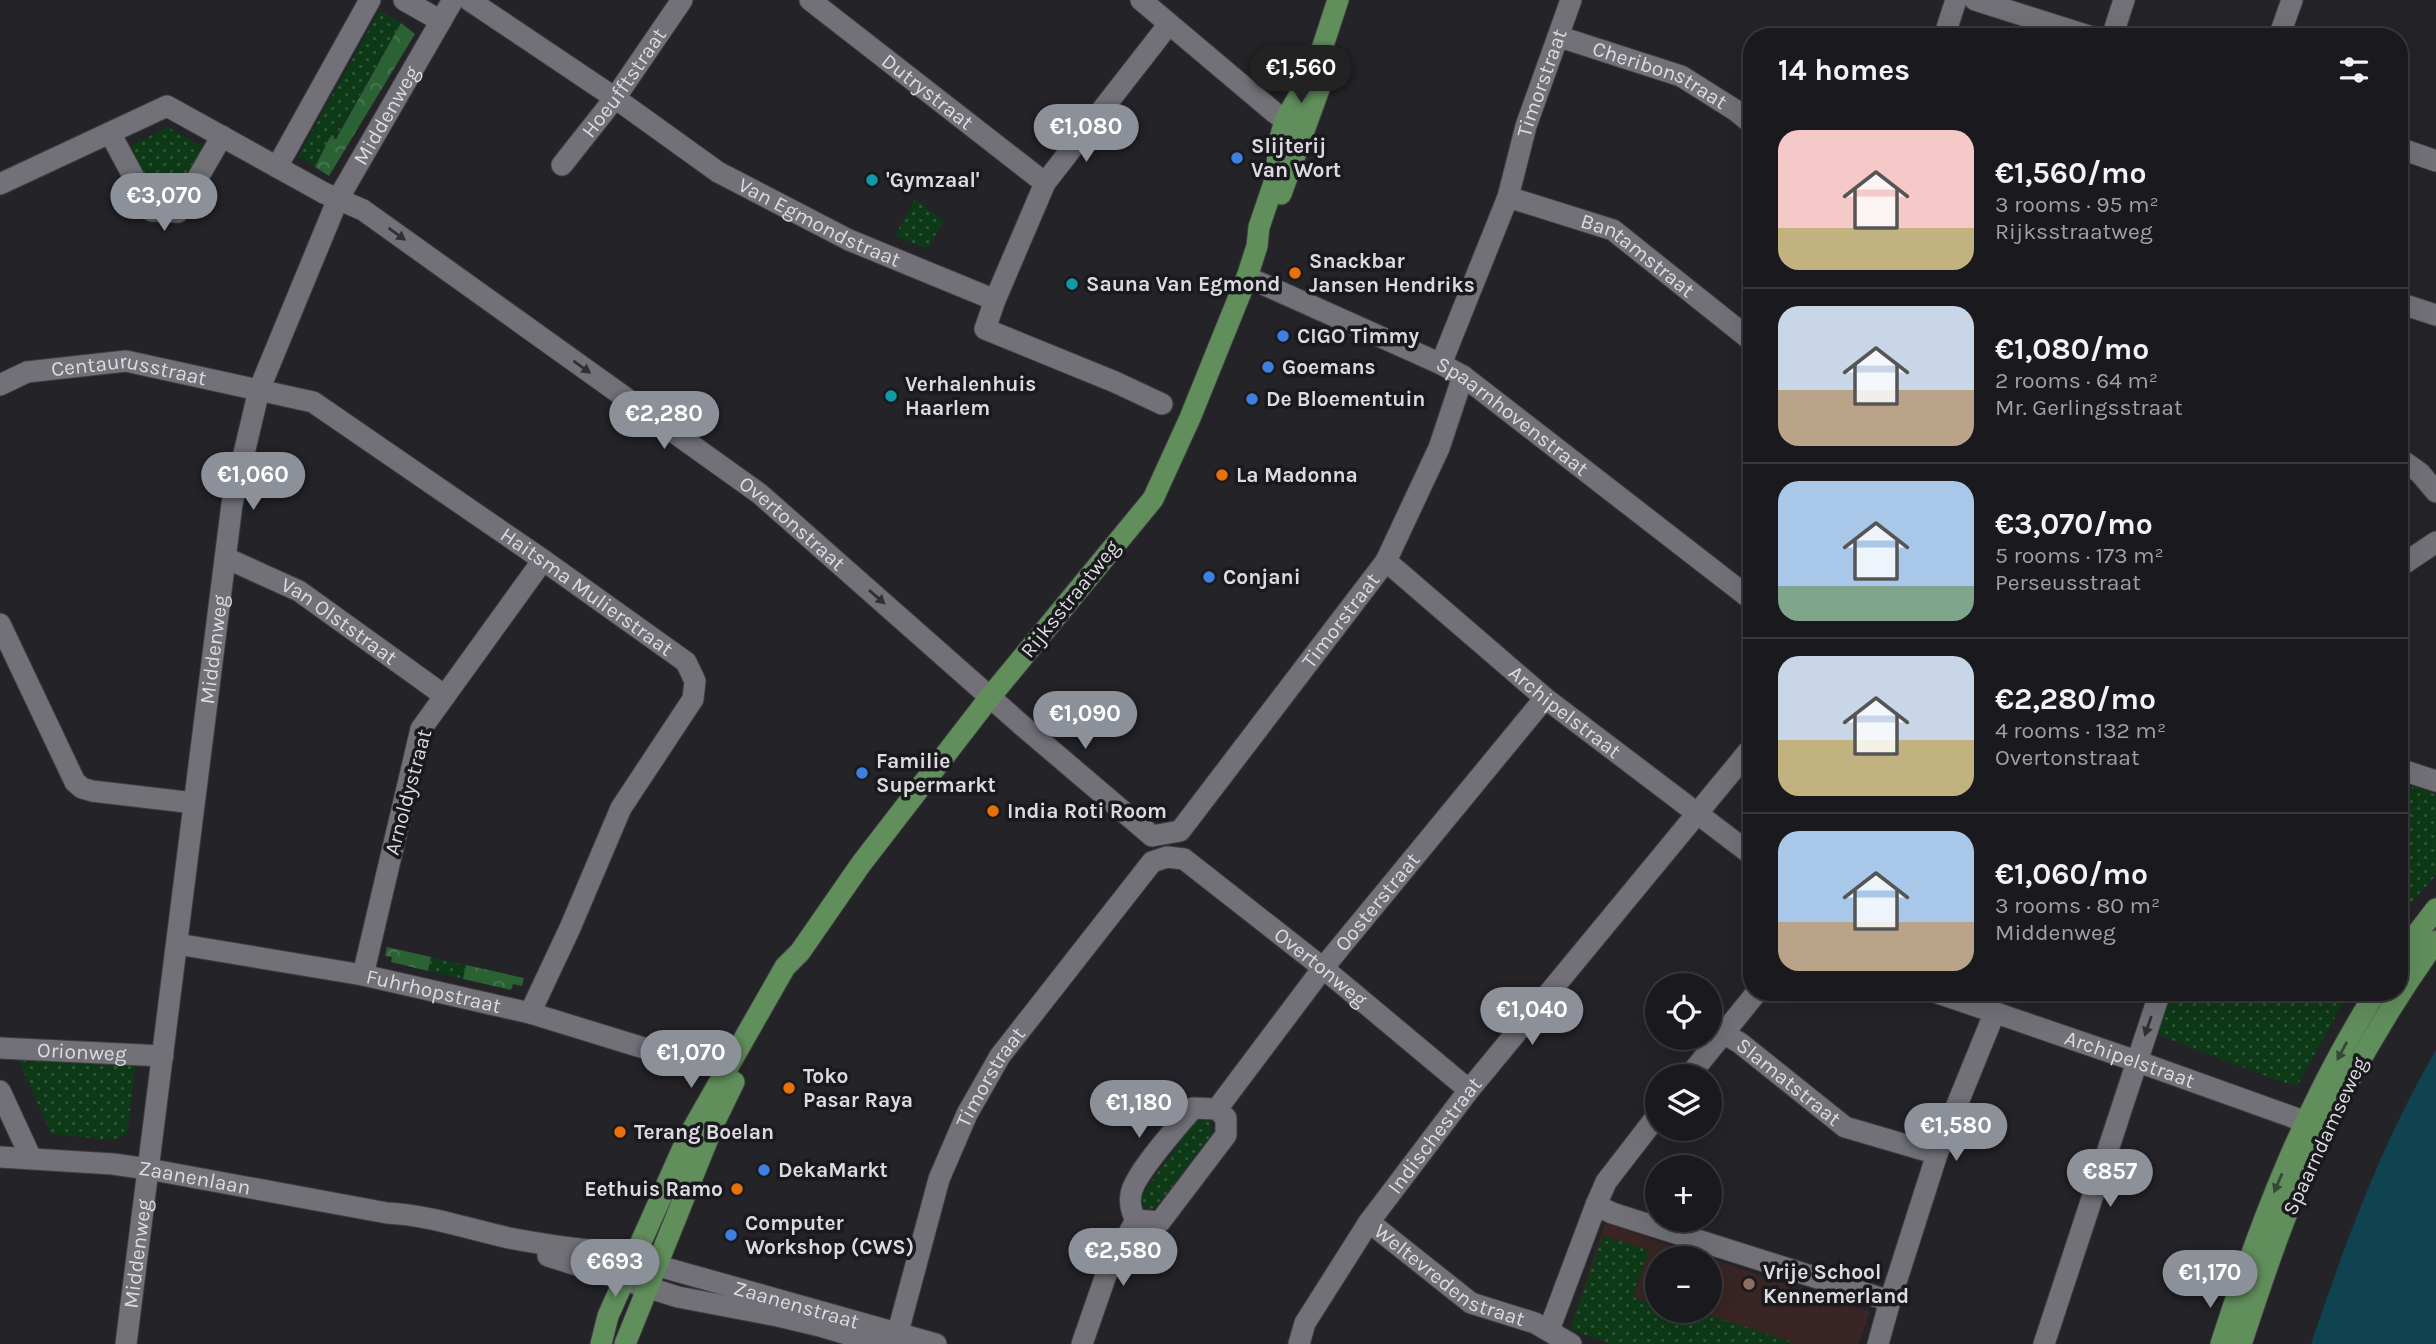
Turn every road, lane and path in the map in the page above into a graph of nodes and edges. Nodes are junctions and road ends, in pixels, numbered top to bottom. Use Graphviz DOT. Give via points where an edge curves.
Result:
graph roads {
  1 [pos="370,0"];
  2 [pos="404,0"];
  3 [pos="453,0"];
  4 [pos="469,0"];
  5 [pos="682,0"];
  6 [pos="810,0"];
  7 [pos="1141,0"];
  8 [pos="1338,0"];
  9 [pos="1350,0"];
  10 [pos="1571,0"];
  11 [pos="1956,0"];
  12 [pos="1975,0"];
  13 [pos="2124,0"];
  14 [pos="2292,0"];
  15 [pos="441,21"];
  16 [pos="1169,24"];
  17 [pos="1947,28"];
  18 [pos="2064,28"];
  19 [pos="2115,28"];
  20 [pos="2282,28"];
  21 [pos="1560,37"];
  22 [pos="615,97"];
  23 [pos="1743,117"];
  24 [pos="1285,120"];
  25 [pos="1304,132"];
  26 [pos="110,133"];
  27 [pos="222,136"];
  28 [pos="2408,151"];
  29 [pos="2436,161"];
  30 [pos="562,165"];
  31 [pos="277,167"];
  32 [pos="1045,183"];
  33 [pos="0,184"];
  34 [pos="1508,197"];
  35 [pos="338,199"];
  36 [pos="1256,246"];
  37 [pos="1247,277"];
  38 [pos="995,299"];
  39 [pos="2408,306"];
  40 [pos="2436,315"];
  41 [pos="1743,334"];
  42 [pos="1441,364"];
  43 [pos="1463,376"];
  44 [pos="0,385"];
  45 [pos="258,390"];
  46 [pos="1162,404"];
  47 [pos="2408,464"];
  48 [pos="2436,492"];
  49 [pos="2436,542"];
  50 [pos="226,558"];
  51 [pos="543,559"];
  52 [pos="1386,561"];
  53 [pos="2408,561"];
  54 [pos="1743,593"];
  55 [pos="0,624"];
  56 [pos="445,696"];
  57 [pos="990,697"];
  58 [pos="1545,698"];
  59 [pos="1743,758"];
  60 [pos="2408,776"];
  61 [pos="2436,781"];
  62 [pos="194,803"];
  63 [pos="1698,813"];
  64 [pos="1743,848"];
  65 [pos="1167,857"];
  66 [pos="2436,909"];
  67 [pos="2436,941"];
  68 [pos="177,944"];
  69 [pos="2408,945"];
  70 [pos="800,952"];
  71 [pos="1323,968"];
  72 [pos="363,975"];
  73 [pos="2408,976"];
  74 [pos="1750,1001"];
  75 [pos="1959,1001"];
  76 [pos="2157,1001"];
  77 [pos="2370,1001"];
  78 [pos="2392,1001"];
  79 [pos="530,1013"];
  80 [pos="1994,1014"];
  81 [pos="1723,1033"];
  82 [pos="0,1048"];
  83 [pos="163,1056"];
  84 [pos="686,1061"];
  85 [pos="2136,1061"];
  86 [pos="1698,1064"];
  87 [pos="1469,1090"];
  88 [pos="0,1091"];
  89 [pos="1217,1108"];
  90 [pos="2315,1125"];
  91 [pos="1645,1132"];
  92 [pos="1937,1154"];
  93 [pos="0,1157"];
  94 [pos="31,1158"];
  95 [pos="148,1169"];
  96 [pos="1596,1205"];
  97 [pos="1136,1220"];
  98 [pos="1368,1222"];
  99 [pos="657,1267"];
  100 [pos="628,1270"];
  101 [pos="648,1287"];
  102 [pos="1890,1301"];
  103 [pos="1549,1330"];
  104 [pos="897,1338"];
  105 [pos="126,1344"];
  106 [pos="601,1344"];
  107 [pos="625,1344"];
  108 [pos="880,1344"];
  109 [pos="936,1344"];
  110 [pos="1082,1344"];
  111 [pos="1299,1344"];
  112 [pos="1571,1344"];
  113 [pos="1878,1344"];
  114 [pos="2044,1344"];
  115 [pos="2221,1344"];
  116 [pos="2241,1344"];
  1 -- 31 [label="street"];
  2 -- 15 [label="street"];
  3 -- 15 [label="street, Middenweg"];
  4 -- 22 [label="street, Van Egmondstraat"];
  5 -- 22 [label="street, Hoeufftstraat"];
  6 -- 32 [label="street, Dutrystraat"];
  7 -- 16 [label="street"];
  8 -- 24 [label="main road, Rijksstraatweg" via="1316,67"];
  9 -- 25 [label="main road, Rijksstraatweg"];
  10 -- 21 [label="street, Timorstraat"];
  11 -- 17 [label="street"];
  12 -- 18 [label="street"];
  13 -- 19 [label="street"];
  14 -- 20 [label="street"];
  15 -- 35 [label="street, Middenweg"];
  16 -- 24 [label="street"];
  16 -- 32 [label="street"];
  21 -- 23 [label="street, Cheribonstraat" via="1681,76"];
  21 -- 34 [label="street, Timorstraat" via="1526,126"];
  22 -- 30 [label="street, Hoeufftstraat"];
  22 -- 38 [label="street, Van Egmondstraat" via="718,172 849,240"];
  24 -- 25 [label="street"];
  24 -- 36 [label="main road, Rijksstraatweg"];
  25 -- 36 [label="main road, Rijksstraatweg" via="1268,230"];
  26 -- 27 [label="street, Overtonstraat" via="167,106"];
  26 -- 27 [label="street" via="152,211 178,212"];
  26 -- 33 [label="street"];
  27 -- 31 [label="street, Overtonstraat"];
  28 -- 29 [label="street"];
  31 -- 35 [label="street, Overtonstraat"];
  32 -- 38 [label="street"];
  34 -- 41 [label="street, Bantamstraat" via="1613,230"];
  34 -- 42 [label="street, Timorstraat"];
  35 -- 45 [label="street, Middenweg"];
  35 -- 57 [label="street, Overtonstraat, one-way" via="363,210 760,494"];
  36 -- 37 [label="main road, Rijksstraatweg"];
  37 -- 42 [label="street, Spaarnhovenstraat"];
  37 -- 57 [label="main road, Rijksstraatweg" via="1153,499"];
  38 -- 46 [label="street" via="985,329"];
  39 -- 40 [label="street"];
  42 -- 43 [label="street, Spaarnhovenstraat"];
  43 -- 52 [label="street, Timorstraat" via="1439,448"];
  43 -- 54 [label="street, Spaarnhovenstraat"];
  44 -- 45 [label="street, Centaurusstraat" via="27,372 126,361"];
  45 -- 50 [label="street, Middenweg" via="232,504"];
  45 -- 51 [label="street, Haitsma Mulierstraat" via="313,402"];
  47 -- 48 [label="street"];
  49 -- 53 [label="street"];
  50 -- 56 [label="street, Van Olststraat" via="299,591"];
  50 -- 62 [label="street, Middenweg"];
  51 -- 56 [label="street, Arnoldystraat"];
  51 -- 79 [label="street, Haitsma Mulierstraat" via="686,662 695,681 693,699 621,808"];
  52 -- 57 [label="street, Timorstraat" via="1180,831 1169,835 1152,836"];
  52 -- 58 [label="street, Archipelstraat"];
  55 -- 62 [label="street" via="75,782 92,790"];
  56 -- 72 [label="street, Arnoldystraat" via="421,729"];
  57 -- 70 [label="main road, Rijksstraatweg" via="861,864"];
  58 -- 63 [label="street, Archipelstraat"];
  58 -- 71 [label="street, Oosterstraat"];
  59 -- 63 [label="street, Indischestraat"];
  60 -- 61 [label="street"];
  62 -- 68 [label="street, Middenweg"];
  63 -- 64 [label="street, Archipelstraat"];
  63 -- 87 [label="street, Indischestraat"];
  65 -- 71 [label="street, Overtonweg" via="1184,859"];
  65 -- 104 [label="street, Timorstraat" via="1152,863 1000,1056 967,1114 939,1179"];
  66 -- 69 [label="main road"];
  67 -- 73 [label="main road, Spaarndamseweg"];
  68 -- 72 [label="street, Fuhrhopstraat"];
  68 -- 83 [label="street, Middenweg"];
  70 -- 99 [label="main road, Rijksstraatweg" via="715,1121"];
  70 -- 100 [label="main road, Rijksstraatweg" via="785,967 687,1139"];
  71 -- 87 [label="street, Overtonweg"];
  71 -- 89 [label="street, Oosterstraat"];
  72 -- 79 [label="street, Fuhrhopstraat"];
  74 -- 81 [label="street"];
  75 -- 80 [label="street, Archipelstraat"];
  76 -- 85 [label="street, one-way"];
  77 -- 90 [label="main road, Spaarndamseweg, one-way"];
  78 -- 90 [label="main road, Spaarndamseweg"];
  79 -- 84 [label="street, Fuhrhopstraat"];
  80 -- 85 [label="street, Archipelstraat"];
  80 -- 92 [label="street"];
  81 -- 86 [label="street"];
  81 -- 92 [label="street, Slamatstraat" via="1845,1127"];
  82 -- 83 [label="street, Orionweg"];
  83 -- 95 [label="street, Middenweg"];
  85 -- 90 [label="street, Archipelstraat"];
  85 -- 114 [label="street"];
  87 -- 98 [label="street, Indischestraat"];
  88 -- 94 [label="street"];
  89 -- 97 [label="street" via="1193,1108 1156,1152 1131,1191"];
  89 -- 97 [label="street" via="1226,1118 1226,1135 1160,1222"];
  90 -- 115 [label="main road, Spaarndamseweg, one-way" via="2260,1224"];
  90 -- 116 [label="main road, Spaarndamseweg"];
  91 -- 96 [label="street" via="1606,1182"];
  92 -- 102 [label="street"];
  93 -- 94 [label="street, Zaanenlaan"];
  94 -- 95 [label="street, Zaanenlaan"];
  95 -- 100 [label="street, Zaanenlaan" via="408,1214 546,1244 605,1251"];
  95 -- 105 [label="street, Middenweg"];
  96 -- 102 [label="street"];
  96 -- 103 [label="street"];
  97 -- 110 [label="street" via="1106,1275"];
  98 -- 103 [label="street, Weltevredenstraat" via="1471,1303"];
  98 -- 111 [label="street, Indischestraat" via="1306,1324"];
  99 -- 100 [label="street, Zaanenlaan"];
  99 -- 101 [label="main road, Rijksstraatweg"];
  99 -- 104 [label="street, Zaanenstraat"];
  100 -- 101 [label="street, Zaanenlaan"];
  100 -- 106 [label="main road, Rijksstraatweg"];
  101 -- 107 [label="main road, Rijksstraatweg"];
  101 -- 108 [label="street, Zaanenstraat"];
  102 -- 113 [label="street"];
  103 -- 112 [label="street, Weltevredenstraat"];
  104 -- 109 [label="street, Zaanenstraat"];
}
